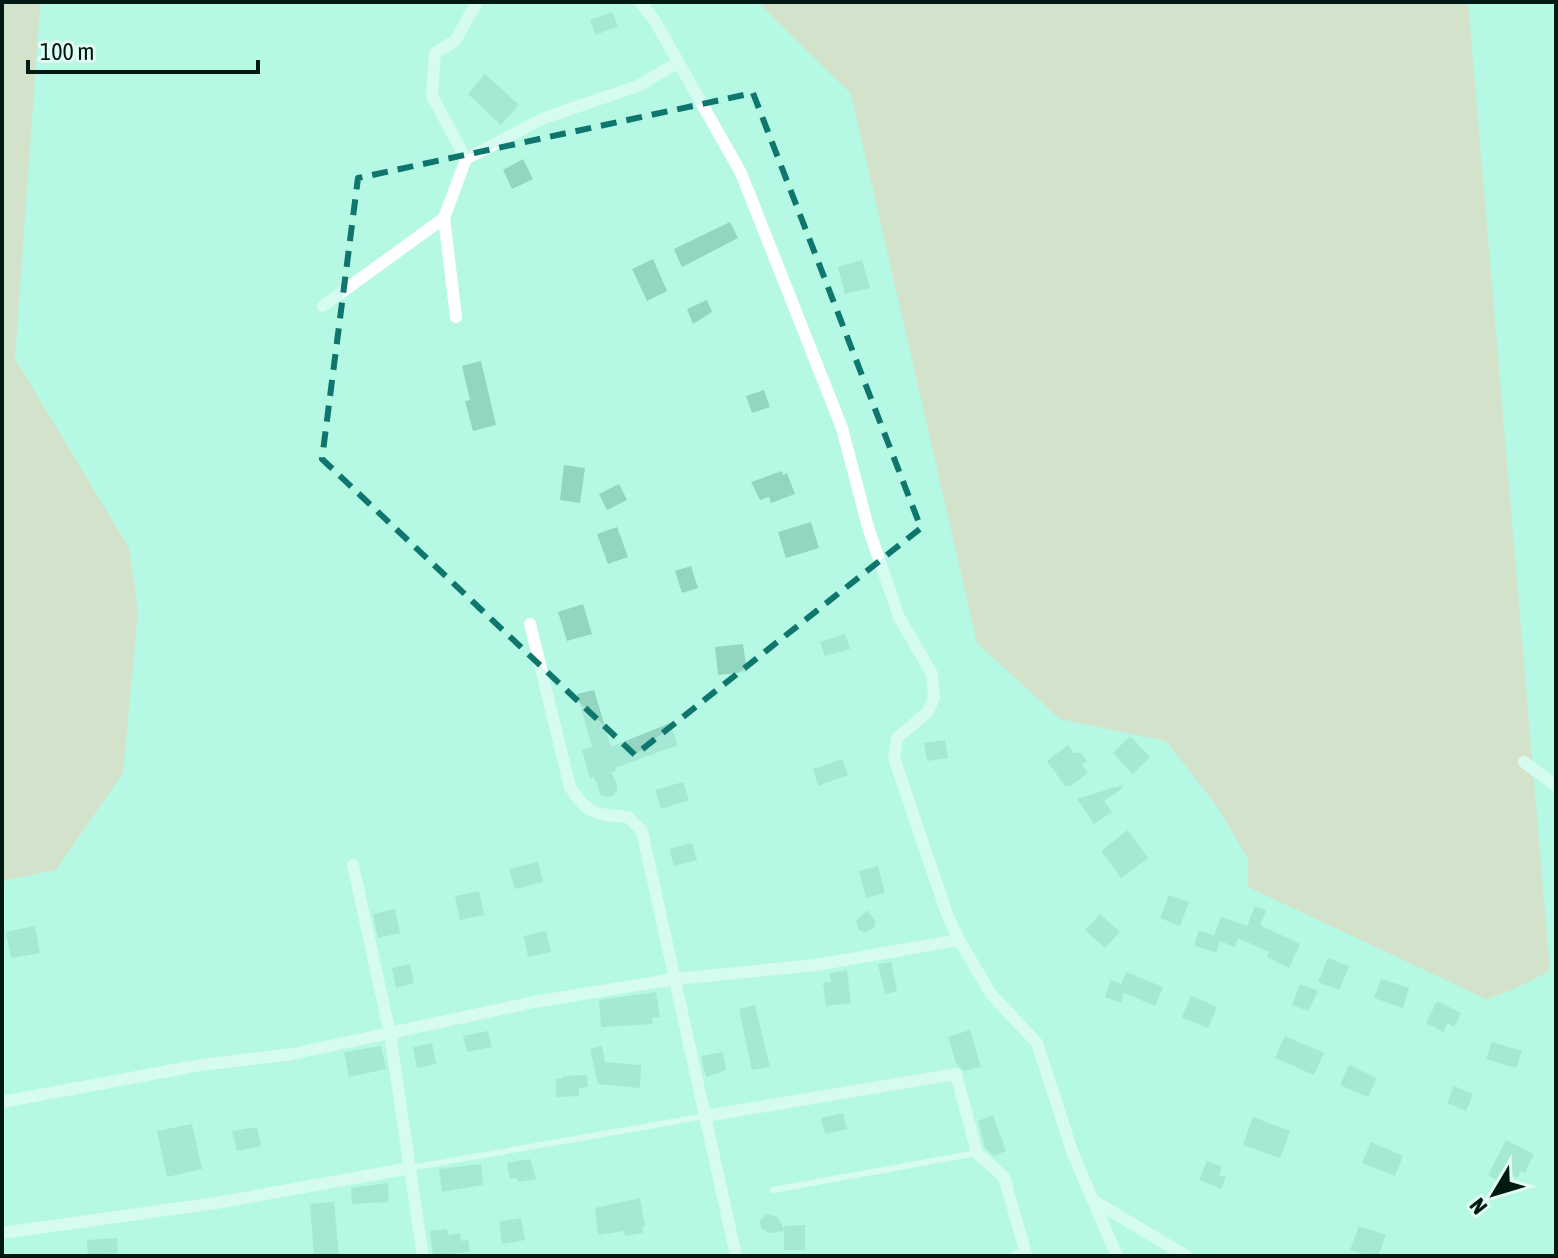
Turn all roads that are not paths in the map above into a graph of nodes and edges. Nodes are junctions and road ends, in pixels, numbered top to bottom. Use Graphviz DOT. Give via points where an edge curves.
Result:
graph roads {
  1 [pos="477,2"];
  2 [pos="640,2"];
  3 [pos="677,63"];
  4 [pos="466,159"];
  5 [pos="444,218"];
  6 [pos="323,306"];
  7 [pos="456,317"];
  8 [pos="530,624"];
  9 [pos="1524,762"];
  10 [pos="1556,786"];
  11 [pos="353,865"];
  12 [pos="959,940"];
  13 [pos="675,979"];
  14 [pos="390,1034"];
  15 [pos="2,1102"];
  16 [pos="706,1116"];
  17 [pos="977,1153"];
  18 [pos="410,1168"];
  19 [pos="773,1190"];
  20 [pos="1094,1201"];
  21 [pos="2,1233"];
  22 [pos="423,1256"];
  23 [pos="736,1256"];
  24 [pos="1016,1256"];
  25 [pos="1117,1256"];
  26 [pos="1186,1256"];
  1 -- 4 [label="street" via="455,41 435,53 432,96"];
  2 -- 3 [label="street"];
  3 -- 4 [label="street" via="638,86 544,118"];
  3 -- 12 [label="street" via="741,173 768,237 842,428 899,617 932,674 934,697 928,712 897,738 894,758"];
  4 -- 5 [label="street"];
  5 -- 6 [label="street"];
  5 -- 7 [label="street"];
  8 -- 13 [label="street" via="570,787 594,814 628,817 642,831"];
  9 -- 10 [label="street"];
  11 -- 14 [label="street"];
  12 -- 13 [label="street" via="816,965"];
  12 -- 20 [label="street" via="991,994 1037,1043"];
  13 -- 14 [label="street" via="534,1002"];
  13 -- 16 [label="street"];
  14 -- 15 [label="street"];
  14 -- 18 [label="street"];
  16 -- 17 [label="street" via="956,1074"];
  16 -- 18 [label="lane"];
  16 -- 23 [label="street"];
  17 -- 19 [label="lane"];
  17 -- 24 [label="street" via="1004,1177 1026,1254"];
  18 -- 21 [label="street" via="216,1203"];
  18 -- 22 [label="street"];
  20 -- 25 [label="street"];
  20 -- 26 [label="street"];
}
